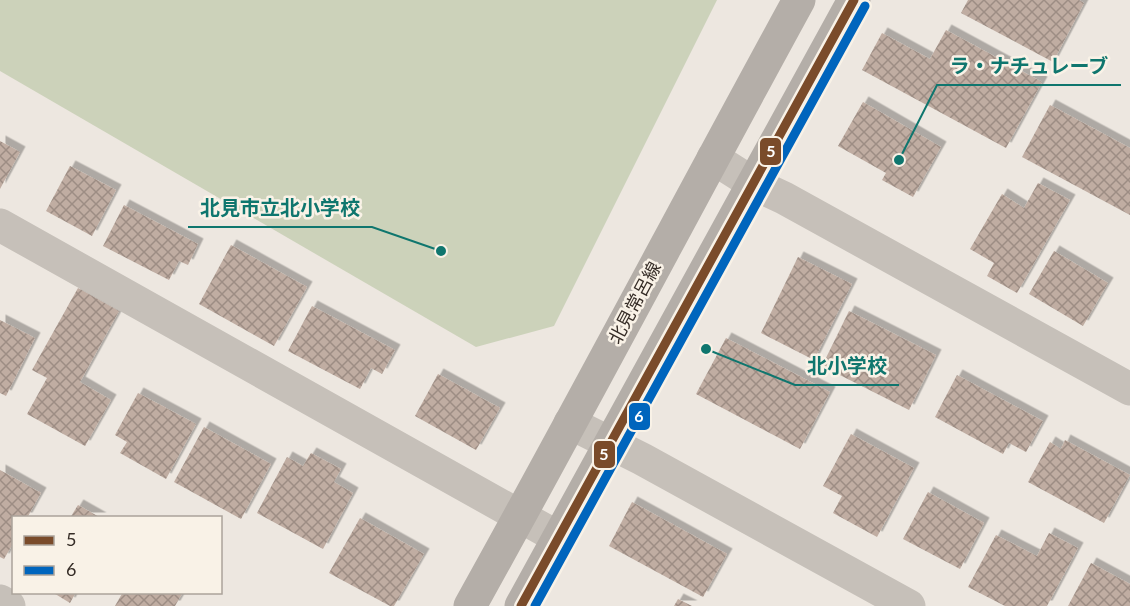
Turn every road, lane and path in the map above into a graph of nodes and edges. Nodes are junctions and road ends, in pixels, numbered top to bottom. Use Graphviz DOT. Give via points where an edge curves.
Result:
graph roads {
  1 [pos="800,0"];
  2 [pos="854,0"];
  3 [pos="713,158"];
  4 [pos="753,184"];
  5 [pos="0,225"];
  6 [pos="1126,377"];
  7 [pos="570,423"];
  8 [pos="610,443"];
  9 [pos="520,516"];
  10 [pos="559,538"];
  11 [pos="0,601"];
  12 [pos="9,606"];
  13 [pos="470,606"];
  14 [pos="521,606"];
  15 [pos="909,606"];
  1 -- 3 [label="main road, 北見常呂線"];
  2 -- 4 [label="main road"];
  3 -- 4 [label="street"];
  3 -- 7 [label="main road, 北見常呂線"];
  4 -- 6 [label="street"];
  4 -- 8 [label="main road"];
  5 -- 9 [label="street"];
  7 -- 8 [label="street"];
  7 -- 9 [label="main road, 北見常呂線"];
  8 -- 10 [label="main road"];
  8 -- 15 [label="street"];
  9 -- 10 [label="street"];
  9 -- 13 [label="main road, 北見常呂線"];
  10 -- 14 [label="main road"];
  11 -- 12 [label="street"];
}
